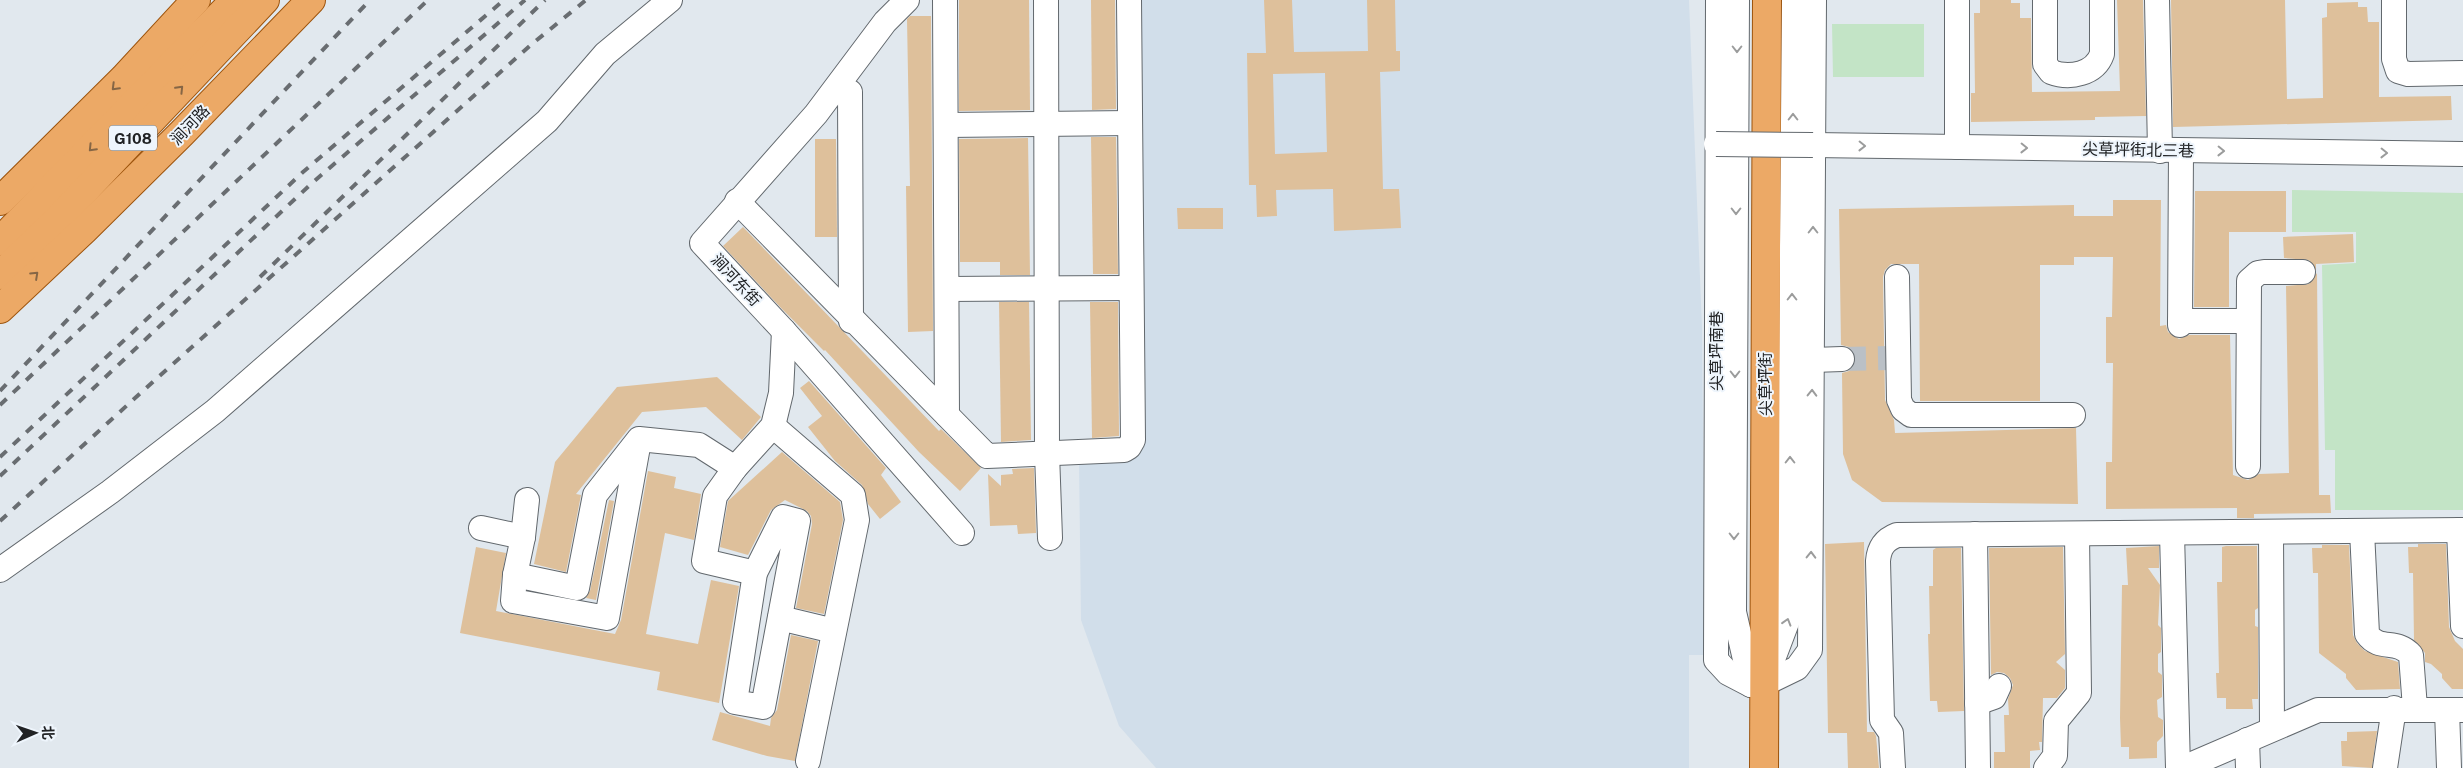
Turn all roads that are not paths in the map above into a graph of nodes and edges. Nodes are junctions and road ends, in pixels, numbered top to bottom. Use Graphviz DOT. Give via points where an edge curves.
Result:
graph roads {
  1 [pos="196,0"];
  2 [pos="208,0"];
  3 [pos="235,0"];
  4 [pos="266,0"];
  5 [pos="297,0"];
  6 [pos="311,0"];
  7 [pos="670,0"];
  8 [pos="907,0"];
  9 [pos="945,0"];
  10 [pos="1046,0"];
  11 [pos="1129,0"];
  12 [pos="1718,0"];
  13 [pos="1737,0"];
  14 [pos="1753,0"];
  15 [pos="1767,0"];
  16 [pos="1794,0"];
  17 [pos="1814,0"];
  18 [pos="1957,0"];
  19 [pos="2045,0"];
  20 [pos="2102,0"];
  21 [pos="2157,0"];
  22 [pos="2394,0"];
  23 [pos="2463,74"];
  24 [pos="850,92"];
  25 [pos="132,107"];
  26 [pos="1046,123"];
  27 [pos="1130,123"];
  28 [pos="946,125"];
  29 [pos="1716,144"];
  30 [pos="1813,145"];
  31 [pos="1956,147"];
  32 [pos="2170,151"];
  33 [pos="2463,154"];
  34 [pos="737,201"];
  35 [pos="0,202"];
  36 [pos="56,221"];
  37 [pos="0,242"];
  38 [pos="2303,272"];
  39 [pos="0,275"];
  40 [pos="1897,277"];
  41 [pos="1047,288"];
  42 [pos="1132,288"];
  43 [pos="947,290"];
  44 [pos="0,309"];
  45 [pos="851,319"];
  46 [pos="2248,321"];
  47 [pos="784,331"];
  48 [pos="1842,359"];
  49 [pos="1813,360"];
  50 [pos="2072,415"];
  51 [pos="947,416"];
  52 [pos="773,426"];
  53 [pos="639,439"];
  54 [pos="1048,453"];
  55 [pos="2248,466"];
  56 [pos="735,468"];
  57 [pos="527,500"];
  58 [pos="481,528"];
  59 [pos="2461,530"];
  60 [pos="2362,531"];
  61 [pos="2271,532"];
  62 [pos="962,533"];
  63 [pos="2172,533"];
  64 [pos="1975,534"];
  65 [pos="2077,534"];
  66 [pos="523,537"];
  67 [pos="1050,538"];
  68 [pos="0,570"];
  69 [pos="755,573"];
  70 [pos="515,575"];
  71 [pos="780,618"];
  72 [pos="2463,626"];
  73 [pos="834,631"];
  74 [pos="1757,684"];
  75 [pos="1999,686"];
  76 [pos="1977,703"];
  77 [pos="2404,708"];
  78 [pos="2455,710"];
  79 [pos="2272,728"];
  80 [pos="2247,740"];
  81 [pos="808,761"];
  82 [pos="1751,768"];
  83 [pos="1764,768"];
  84 [pos="1893,768"];
  85 [pos="1978,768"];
  86 [pos="2046,768"];
  87 [pos="2178,768"];
  88 [pos="2183,768"];
  89 [pos="2248,768"];
  90 [pos="2385,768"];
  91 [pos="2449,768"];
  1 -- 35 [label="main road, one-way" via="124,78"];
  2 -- 25 [label="main road" via="163,53"];
  3 -- 25 [label="main road, G108"];
  36 -- 4 [label="main road, 涧河路 / G108, one-way"];
  5 -- 36 [label="main road" via="99,194"];
  44 -- 6 [label="main road, 涧河路, one-way" via="175,140"];
  7 -- 68 [label="street" via="606,54 546,121 215,411 110,492"];
  8 -- 34 [label="street, 涧河东街" via="885,22 816,114"];
  9 -- 28 [label="street"];
  10 -- 26 [label="street"];
  11 -- 27 [label="street"];
  12 -- 29 [label="street, 尖草坪南巷"];
  13 -- 74 [label="street, one-way" via="1734,612"];
  14 -- 74 [label="main road, 尖草坪街"];
  15 -- 74 [label="main road, 尖草坪街"];
  74 -- 16 [label="street, one-way" via="1789,617"];
  17 -- 30 [label="street"];
  18 -- 31 [label="street"];
  19 -- 20 [label="street" via="2045,64 2056,74 2083,73 2099,61 2102,54"];
  21 -- 32 [label="street"];
  22 -- 23 [label="street" via="2394,59 2398,71 2408,74"];
  24 -- 45 [label="street"];
  25 -- 37 [label="main road, G108, one-way"];
  26 -- 27 [label="street"];
  26 -- 28 [label="street"];
  26 -- 41 [label="street"];
  27 -- 42 [label="street"];
  28 -- 43 [label="street"];
  29 -- 30 [label="street, 尖草坪街北三巷, bridge"];
  29 -- 74 [label="street, 尖草坪南巷" via="1716,660 1728,673"];
  30 -- 31 [label="street, 尖草坪街北三巷, one-way"];
  49 -- 30 [label="street, one-way"];
  31 -- 32 [label="street, 尖草坪街北三巷, one-way"];
  32 -- 33 [label="street, 尖草坪街北三巷, one-way"];
  32 -- 46 [label="street" via="2180,323"];
  34 -- 45 [label="street"];
  34 -- 47 [label="street, 涧河东街" via="702,243"];
  36 -- 39 [label="main road, 涧河路 / G108"];
  38 -- 46 [label="street" via="2264,272 2253,276 2249,281"];
  40 -- 50 [label="street" via="1895,358 1899,400 1903,409 1911,415"];
  41 -- 42 [label="street"];
  41 -- 43 [label="street"];
  41 -- 54 [label="street"];
  42 -- 54 [label="street" via="1133,440 1124,450"];
  43 -- 51 [label="street"];
  45 -- 51 [label="street"];
  46 -- 55 [label="street"];
  47 -- 52 [label="street" via="781,393"];
  47 -- 62 [label="street, 涧河东街"];
  48 -- 49 [label="street"];
  74 -- 49 [label="street, one-way" via="1797,668 1810,650"];
  51 -- 54 [label="street" via="987,456"];
  52 -- 56 [label="street"];
  52 -- 73 [label="street" via="853,495 857,520"];
  53 -- 56 [label="street" via="699,445"];
  53 -- 70 [label="street" via="594,495 577,588"];
  53 -- 70 [label="street" via="607,618 513,601"];
  54 -- 67 [label="street"];
  56 -- 69 [label="street" via="715,496 704,561"];
  57 -- 66 [label="street"];
  58 -- 66 [label="street"];
  59 -- 60 [label="street"];
  59 -- 72 [label="street"];
  60 -- 61 [label="street"];
  60 -- 77 [label="street" via="2367,634 2376,644 2402,646 2411,655"];
  61 -- 63 [label="street"];
  61 -- 79 [label="street"];
  63 -- 65 [label="street"];
  63 -- 87 [label="street"];
  64 -- 65 [label="street"];
  64 -- 76 [label="street"];
  64 -- 84 [label="street" via="1897,535 1889,538 1879,553 1882,720 1891,733"];
  65 -- 86 [label="street" via="2079,693 2056,721 2055,756"];
  66 -- 70 [label="street"];
  69 -- 71 [label="street" via="783,517 798,521"];
  69 -- 71 [label="street" via="735,702 763,707"];
  71 -- 73 [label="street"];
  73 -- 81 [label="street"];
  74 -- 82 [label="main road, 尖草坪街"];
  74 -- 83 [label="main road, 尖草坪街"];
  75 -- 76 [label="street" via="1994,697"];
  76 -- 85 [label="street"];
  77 -- 78 [label="street"];
  77 -- 79 [label="street" via="2318,710"];
  77 -- 90 [label="street"];
  78 -- 91 [label="street"];
  79 -- 80 [label="street"];
  80 -- 88 [label="street"];
  80 -- 89 [label="street"];
}
